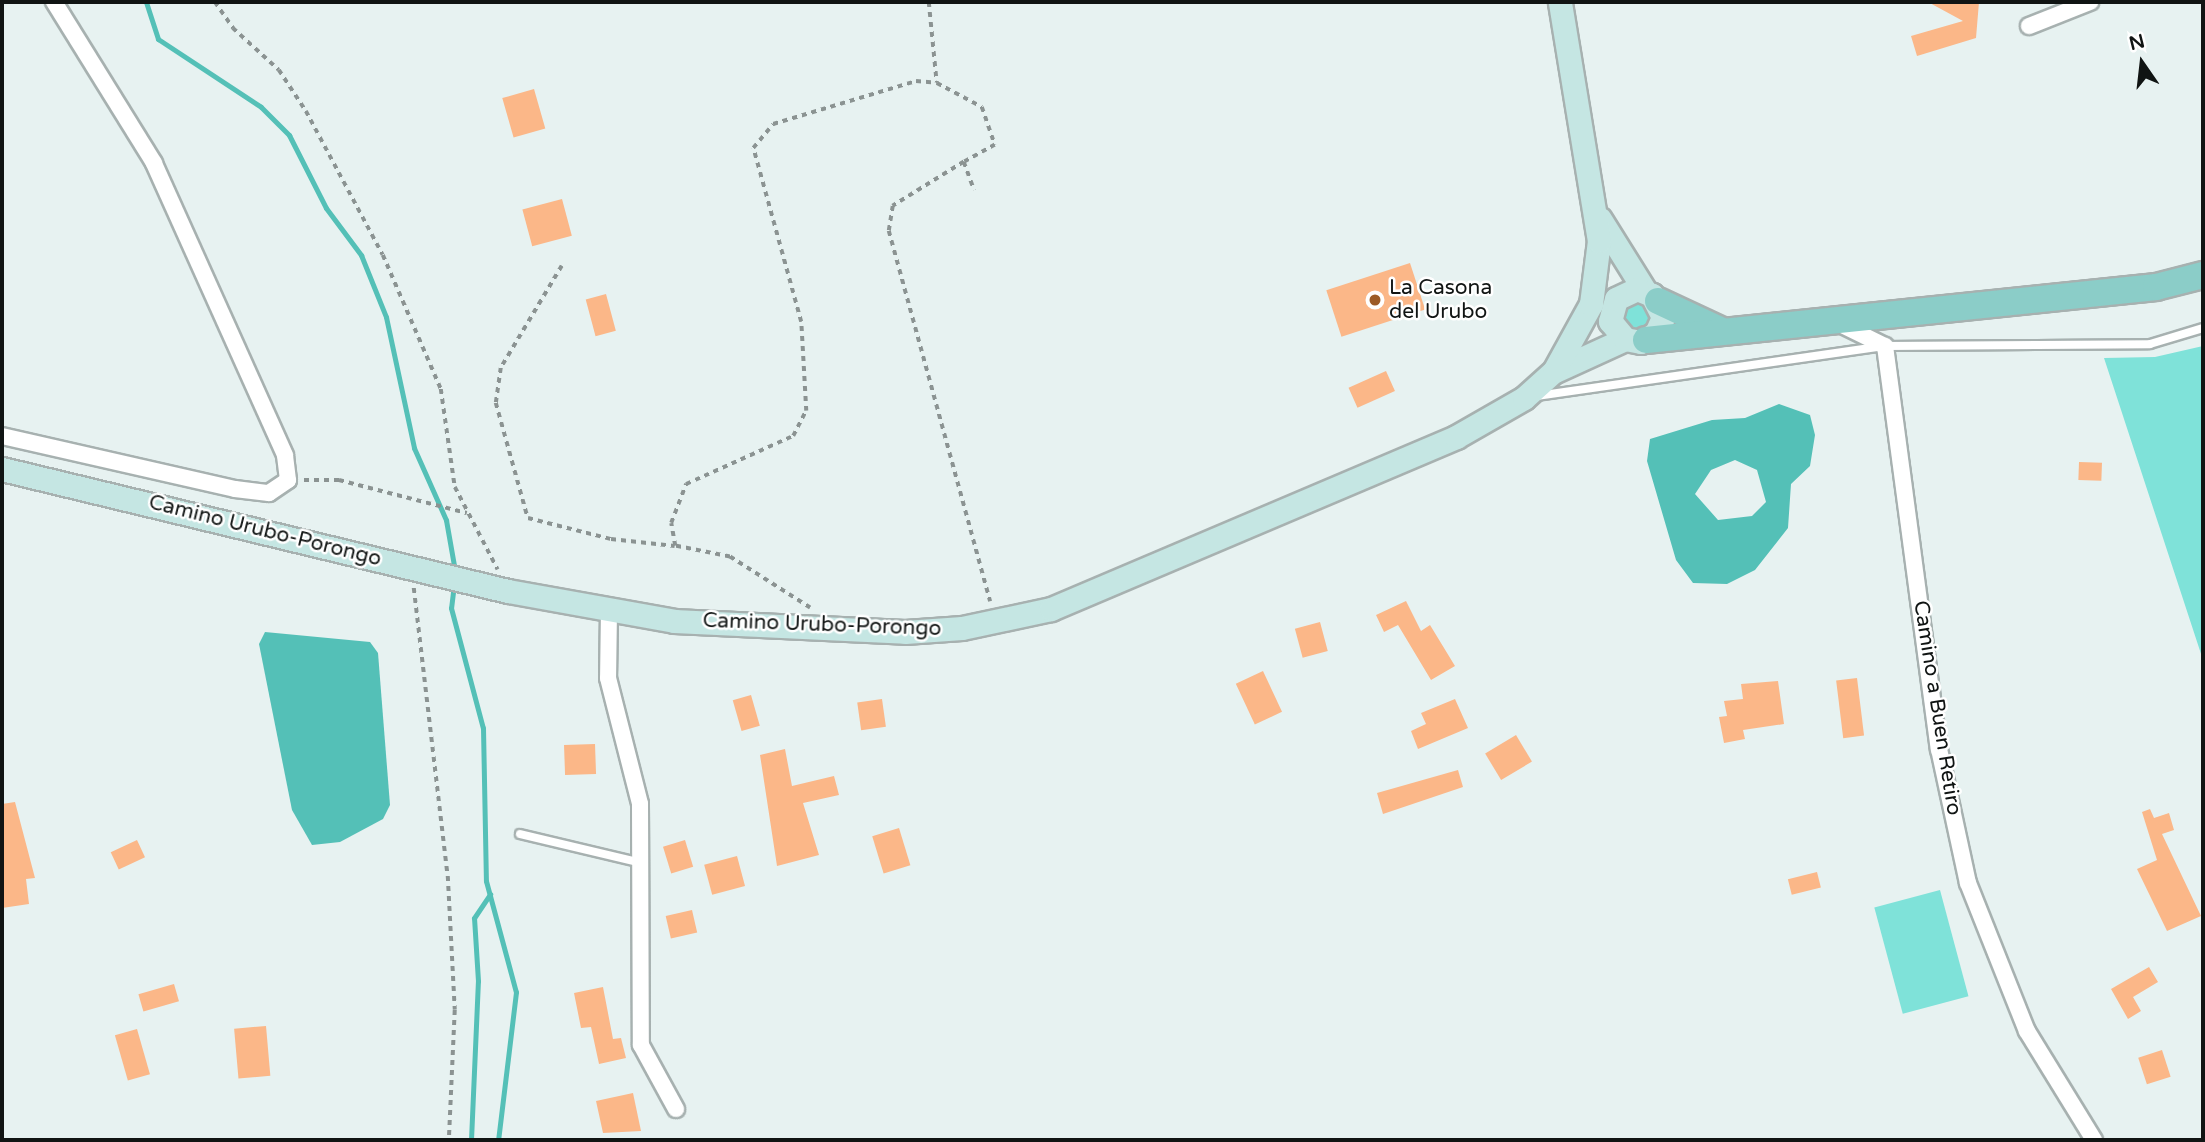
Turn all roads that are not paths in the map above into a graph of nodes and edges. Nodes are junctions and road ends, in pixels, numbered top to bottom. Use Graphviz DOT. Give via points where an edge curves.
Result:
graph roads {
  1 [pos="54,2"];
  2 [pos="1560,2"];
  3 [pos="2090,2"];
  4 [pos="2029,26"];
  5 [pos="1593,204"];
  6 [pos="1599,241"];
  7 [pos="2203,275"];
  8 [pos="1651,296"];
  9 [pos="1612,306"];
  10 [pos="1834,321"];
  11 [pos="2203,328"];
  12 [pos="1720,330"];
  13 [pos="1635,340"];
  14 [pos="1885,346"];
  15 [pos="1554,371"];
  16 [pos="1524,398"];
  17 [pos="2,436"];
  18 [pos="2,470"];
  19 [pos="608,610"];
  20 [pos="520,834"];
  21 [pos="642,863"];
  22 [pos="676,1109"];
  23 [pos="2094,1140"];
  1 -- 17 [label="street" via="154,163 285,455 288,480 269,493 235,489"];
  2 -- 5 [label="main road, Camino Urubo-Porongo"];
  3 -- 4 [label="street"];
  5 -- 6 [label="main road, Camino Urubo-Porongo"];
  5 -- 8 [label="main road"];
  6 -- 9 [label="main road"];
  6 -- 15 [label="main road, Camino Urubo-Porongo" via="1591,304"];
  7 -- 10 [label="main road" via="2156,287"];
  8 -- 9 [label="main road" via="1629,290"];
  8 -- 12 [label="main road"];
  8 -- 13 [label="main road" via="1661,326"];
  9 -- 13 [label="main road" via="1613,328"];
  10 -- 12 [label="main road"];
  10 -- 14 [label="street"];
  11 -- 14 [label="lane" via="2150,344"];
  12 -- 13 [label="main road"];
  13 -- 15 [label="main road"];
  14 -- 16 [label="lane"];
  14 -- 23 [label="street, Camino a Buen Retiro" via="1939,749 1968,883 2027,1031"];
  15 -- 16 [label="main road, Camino Urubo-Porongo"];
  16 -- 19 [label="main road, Camino Urubo-Porongo" via="1456,437 1337,489 1051,609 996,623 905,632 674,621"];
  18 -- 19 [label="main road, Camino Urubo-Porongo" via="508,591"];
  19 -- 21 [label="street" via="608,678 640,804"];
  20 -- 21 [label="lane"];
  21 -- 22 [label="street" via="641,1045"];
}
